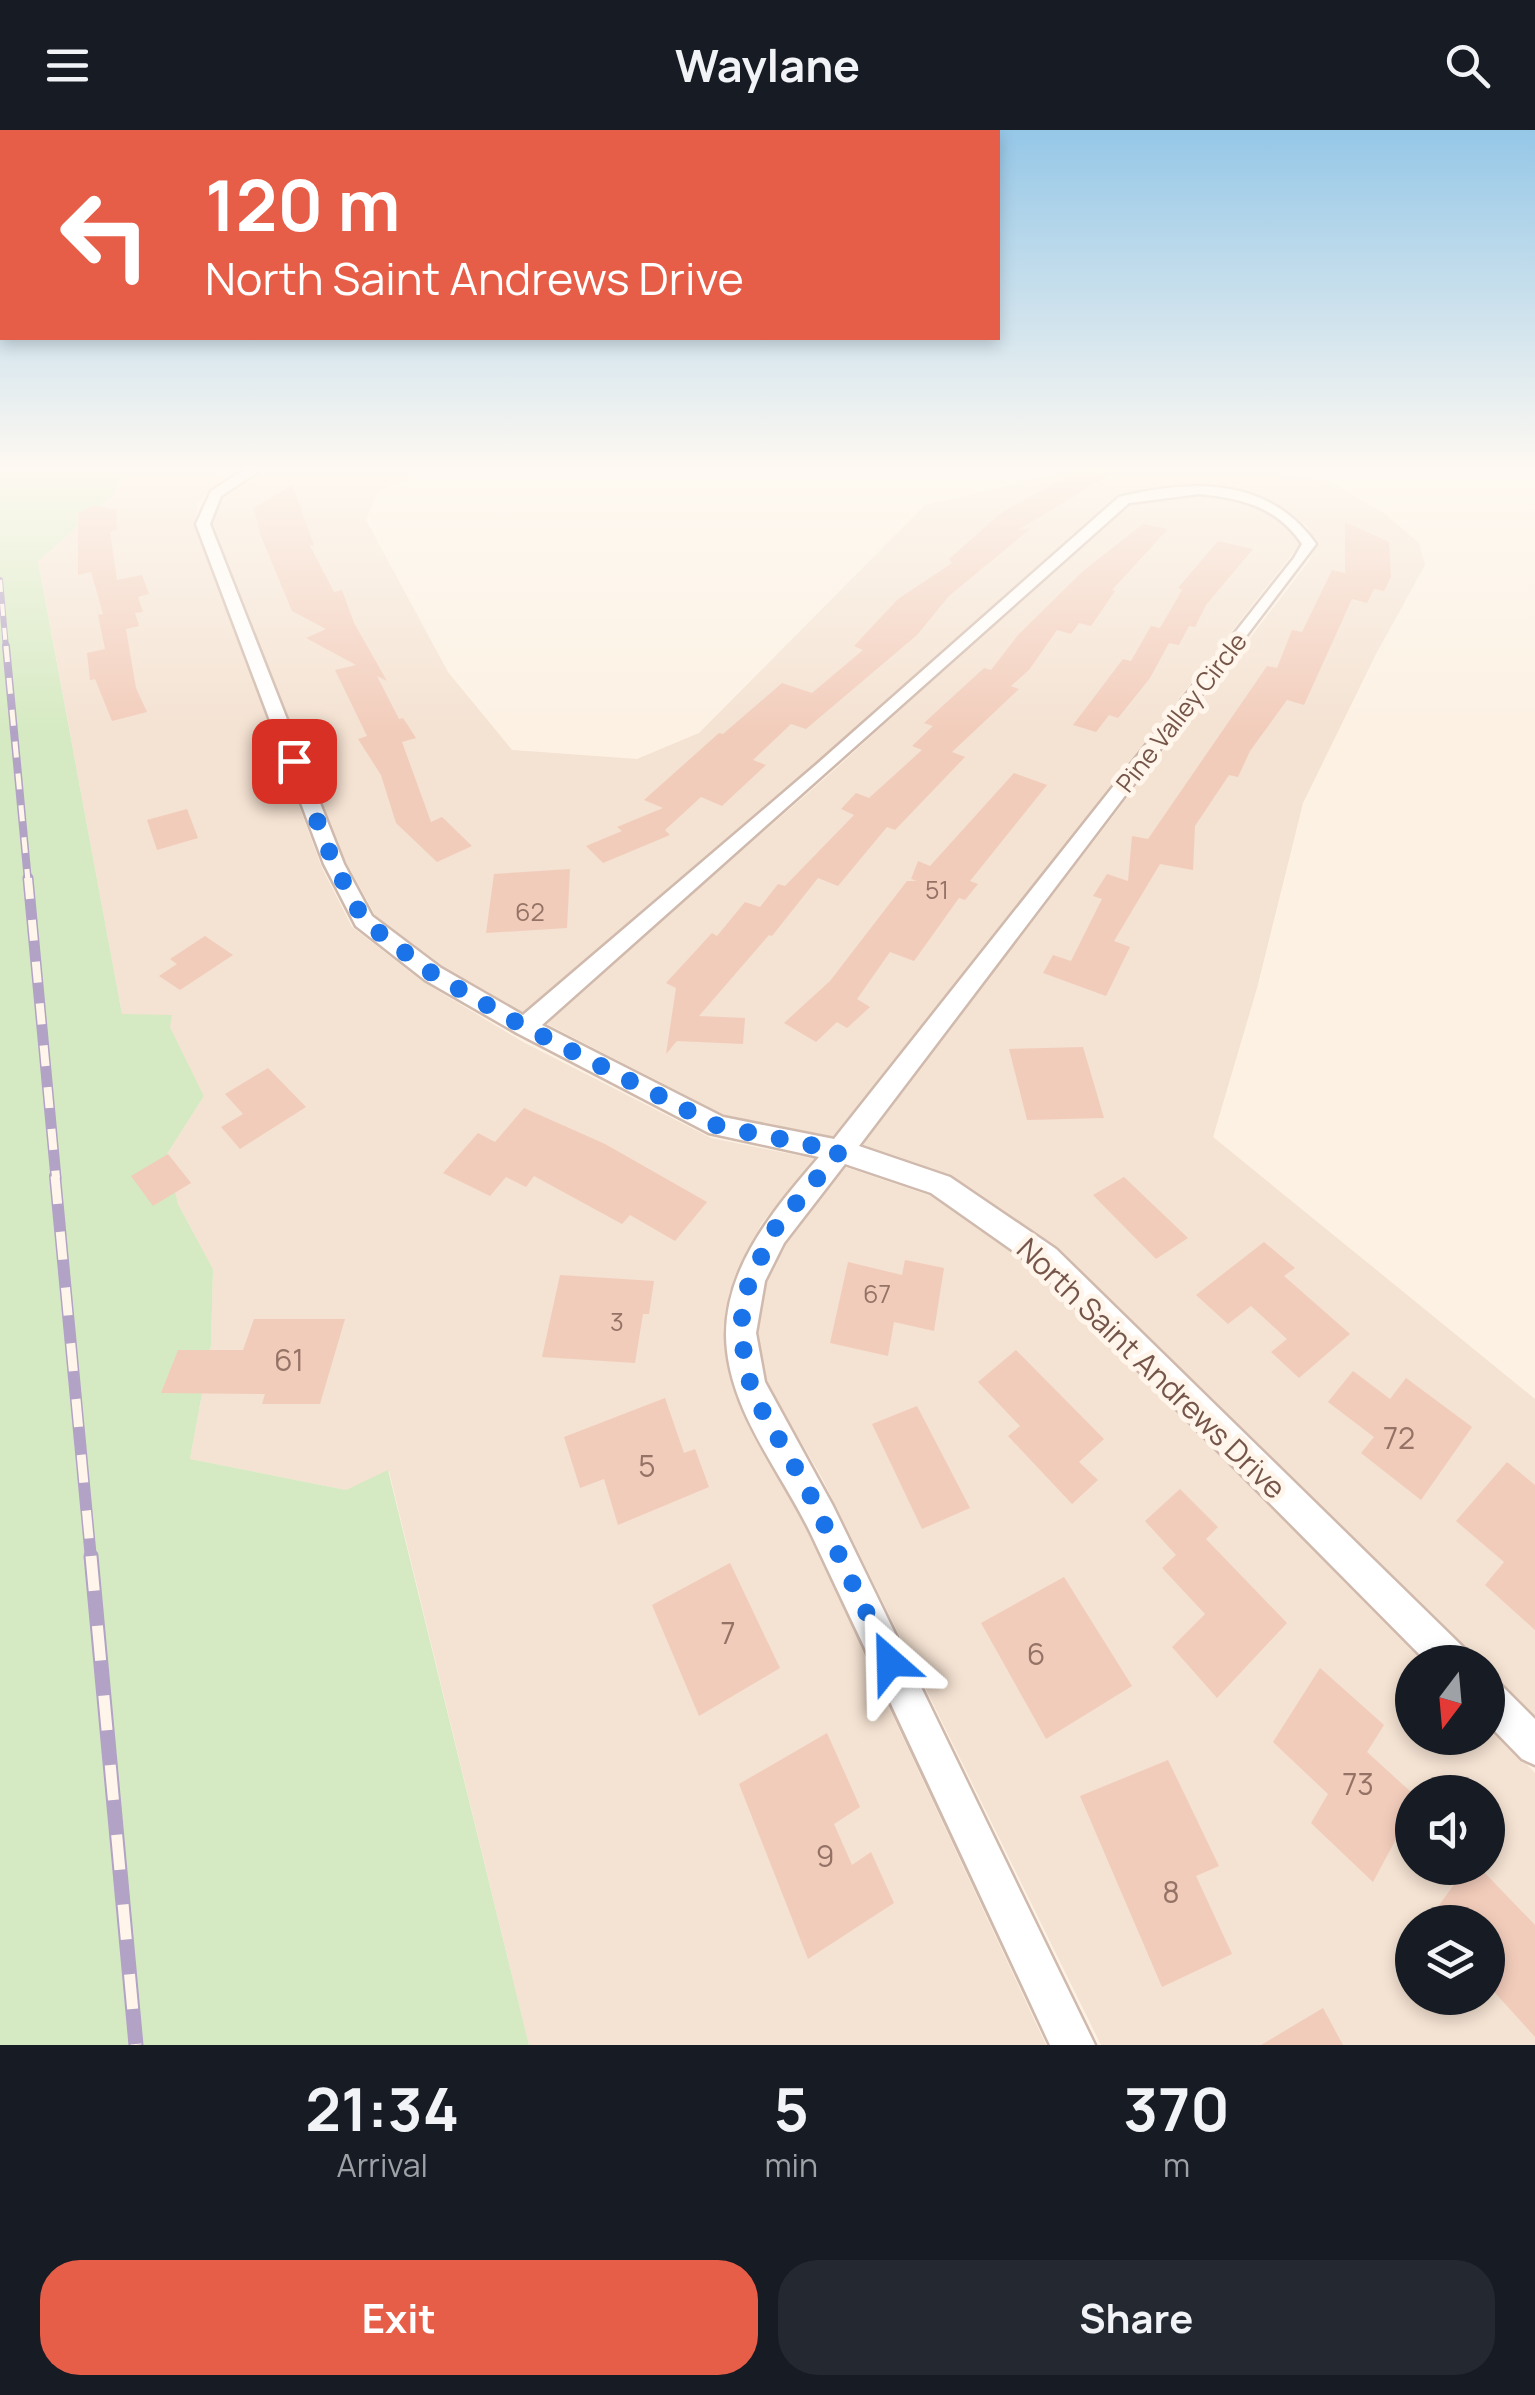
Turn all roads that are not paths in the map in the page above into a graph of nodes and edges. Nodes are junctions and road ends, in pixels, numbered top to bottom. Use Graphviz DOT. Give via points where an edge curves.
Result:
graph roads {
  1 [pos="215,554"];
  2 [pos="1063,554"];
  3 [pos="1303,554"];
  4 [pos="525,1027"];
  5 [pos="840,1151"];
  6 [pos="1435,1645"];
  7 [pos="1505,1715"];
  8 [pos="1535,1746"];
  9 [pos="1073,2045"];
  1 -- 4 [label="street, North Saint Andrews Drive" via="334,864 364,921 433,974"];
  2 -- 4 [label="street, Pine Valley Circle"];
  3 -- 5 [label="street, Pine Valley Circle"];
  4 -- 5 [label="street, North Saint Andrews Drive" via="718,1126"];
  5 -- 6 [label="street, North Saint Andrews Drive" via="940,1184 1046,1258"];
  5 -- 9 [label="street" via="772,1232 743,1298 741,1337 752,1393 816,1506"];
  7 -- 8 [label="street"];
}
